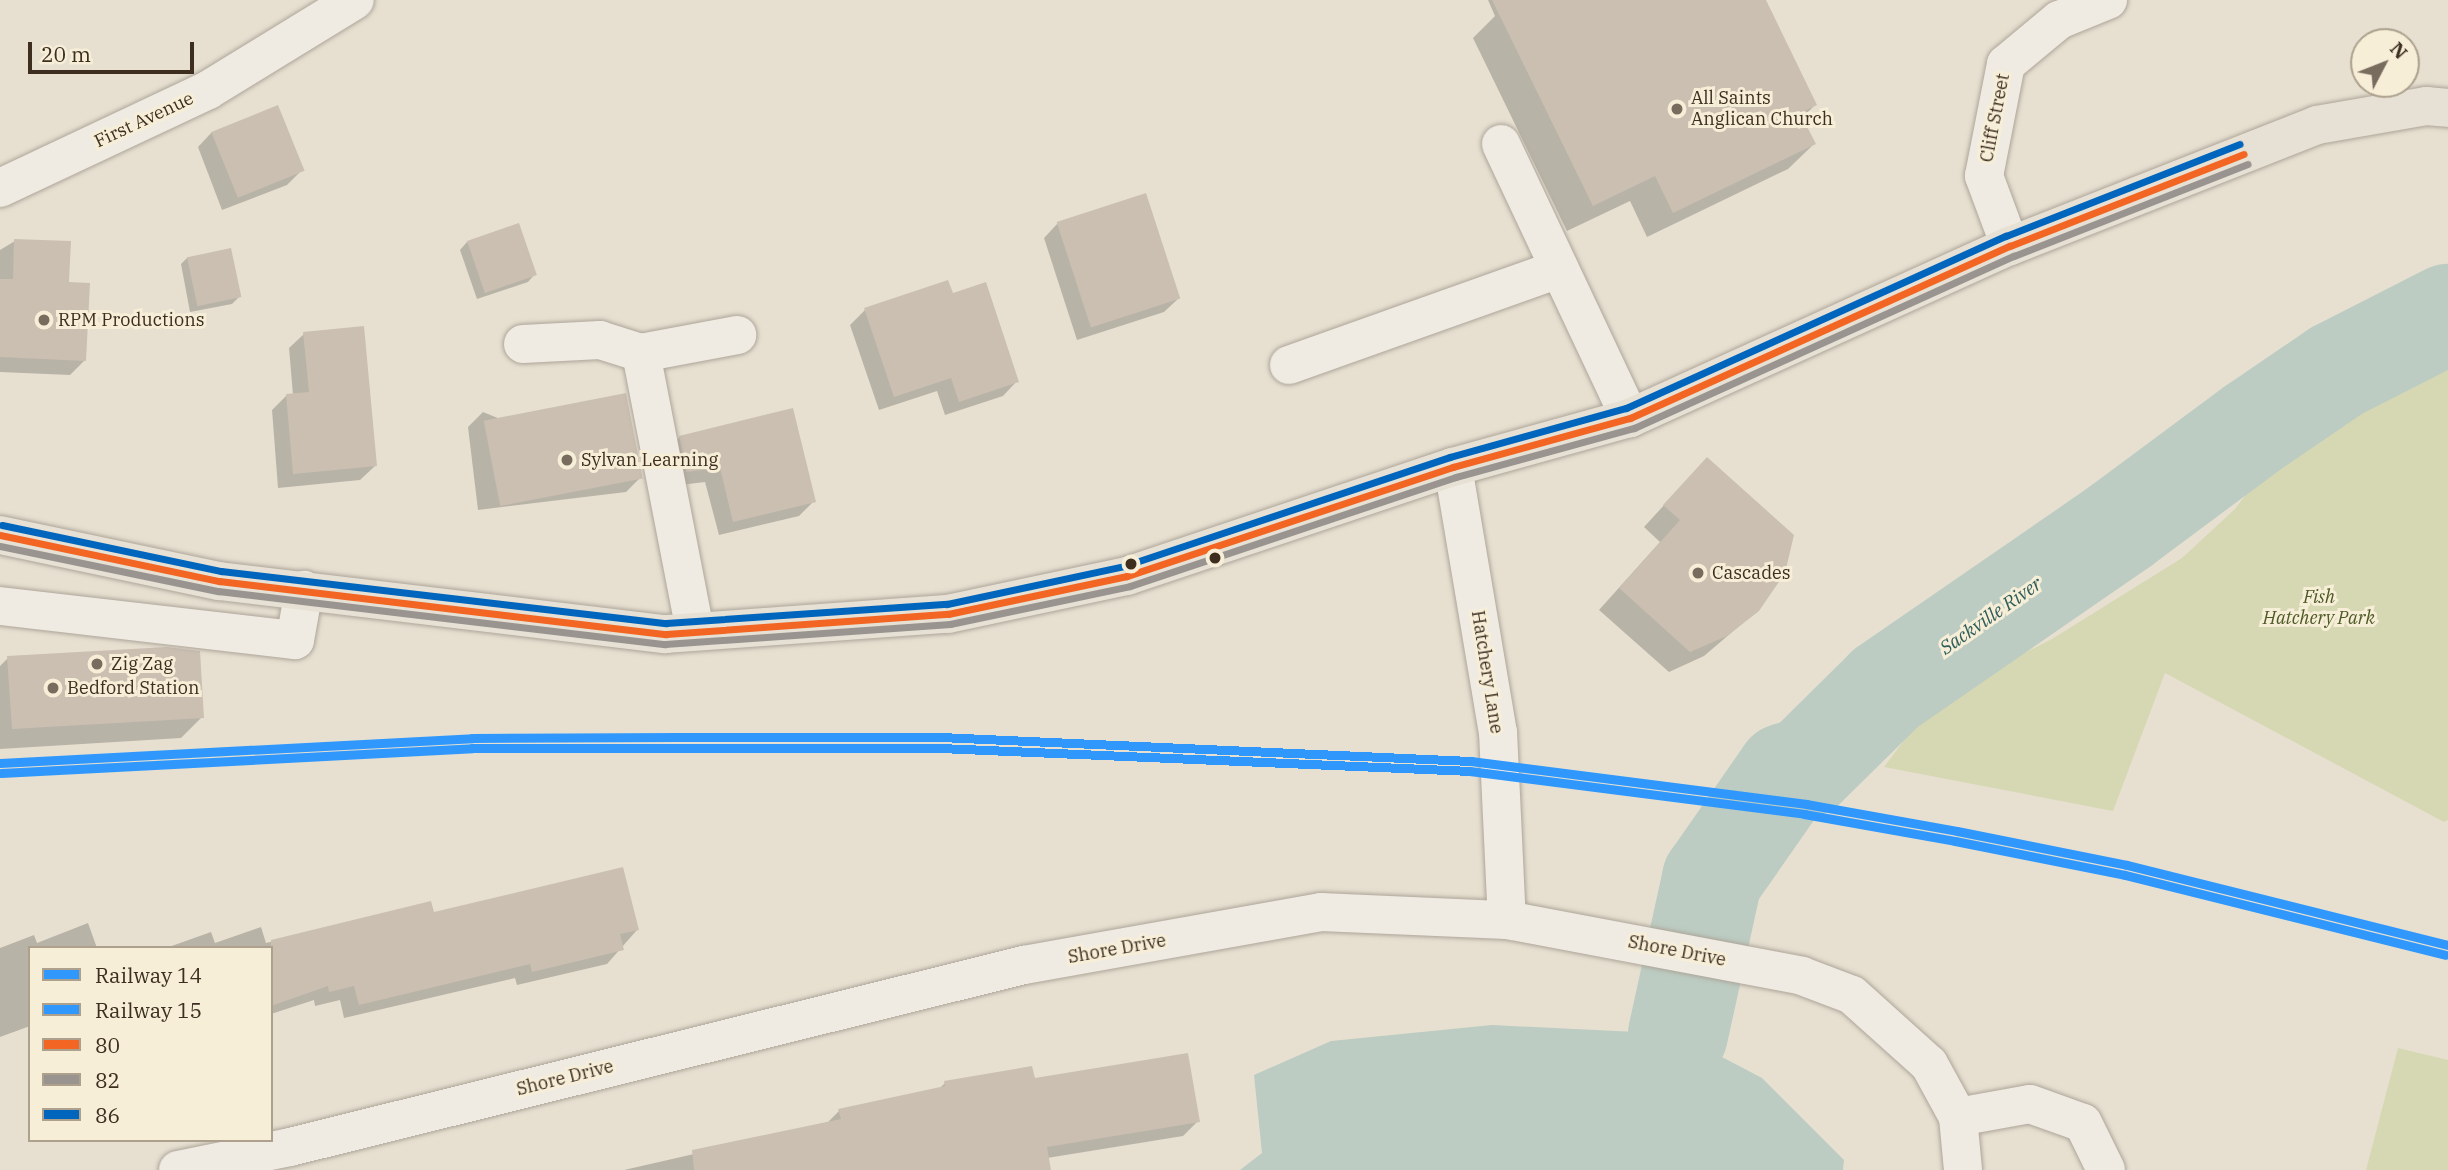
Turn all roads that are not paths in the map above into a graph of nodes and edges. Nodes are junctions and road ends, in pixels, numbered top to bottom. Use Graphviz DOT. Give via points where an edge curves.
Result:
graph roads {
  1 [pos="355,0"];
  2 [pos="2108,0"];
  3 [pos="2448,108"];
  4 [pos="1501,144"];
  5 [pos="0,188"];
  6 [pos="2010,246"];
  7 [pos="1559,269"];
  8 [pos="737,335"];
  9 [pos="523,344"];
  10 [pos="641,353"];
  11 [pos="1289,365"];
  12 [pos="1630,418"];
  13 [pos="1453,467"];
  14 [pos="0,535"];
  15 [pos="304,590"];
  16 [pos="0,606"];
  17 [pos="695,631"];
  18 [pos="1507,920"];
  19 [pos="1958,1117"];
  20 [pos="178,1170"];
  21 [pos="1963,1170"];
  22 [pos="2106,1170"];
  1 -- 5 [label="street, First Avenue" via="208,90"];
  2 -- 6 [label="street, Cliff Street" via="2059,20 2006,64 1984,176"];
  3 -- 6 [label="main road" via="2426,106 2317,125"];
  4 -- 7 [label="street"];
  6 -- 12 [label="main road"];
  7 -- 11 [label="street"];
  7 -- 12 [label="street"];
  8 -- 10 [label="street"];
  9 -- 10 [label="street" via="600,340"];
  10 -- 17 [label="street"];
  12 -- 13 [label="main road"];
  13 -- 17 [label="main road" via="1127,576 948,614"];
  13 -- 18 [label="street, Hatchery Lane" via="1498,732"];
  14 -- 15 [label="main road" via="219,580"];
  15 -- 16 [label="street" via="295,639"];
  15 -- 17 [label="main road" via="666,634"];
  18 -- 19 [label="street, Shore Drive" via="1802,976 1852,995 1929,1065"];
  18 -- 20 [label="street, Shore Drive" via="1321,912 1024,965 290,1147"];
  19 -- 21 [label="street, Shore Drive"];
  19 -- 22 [label="street" via="2030,1104 2083,1123"];
}
